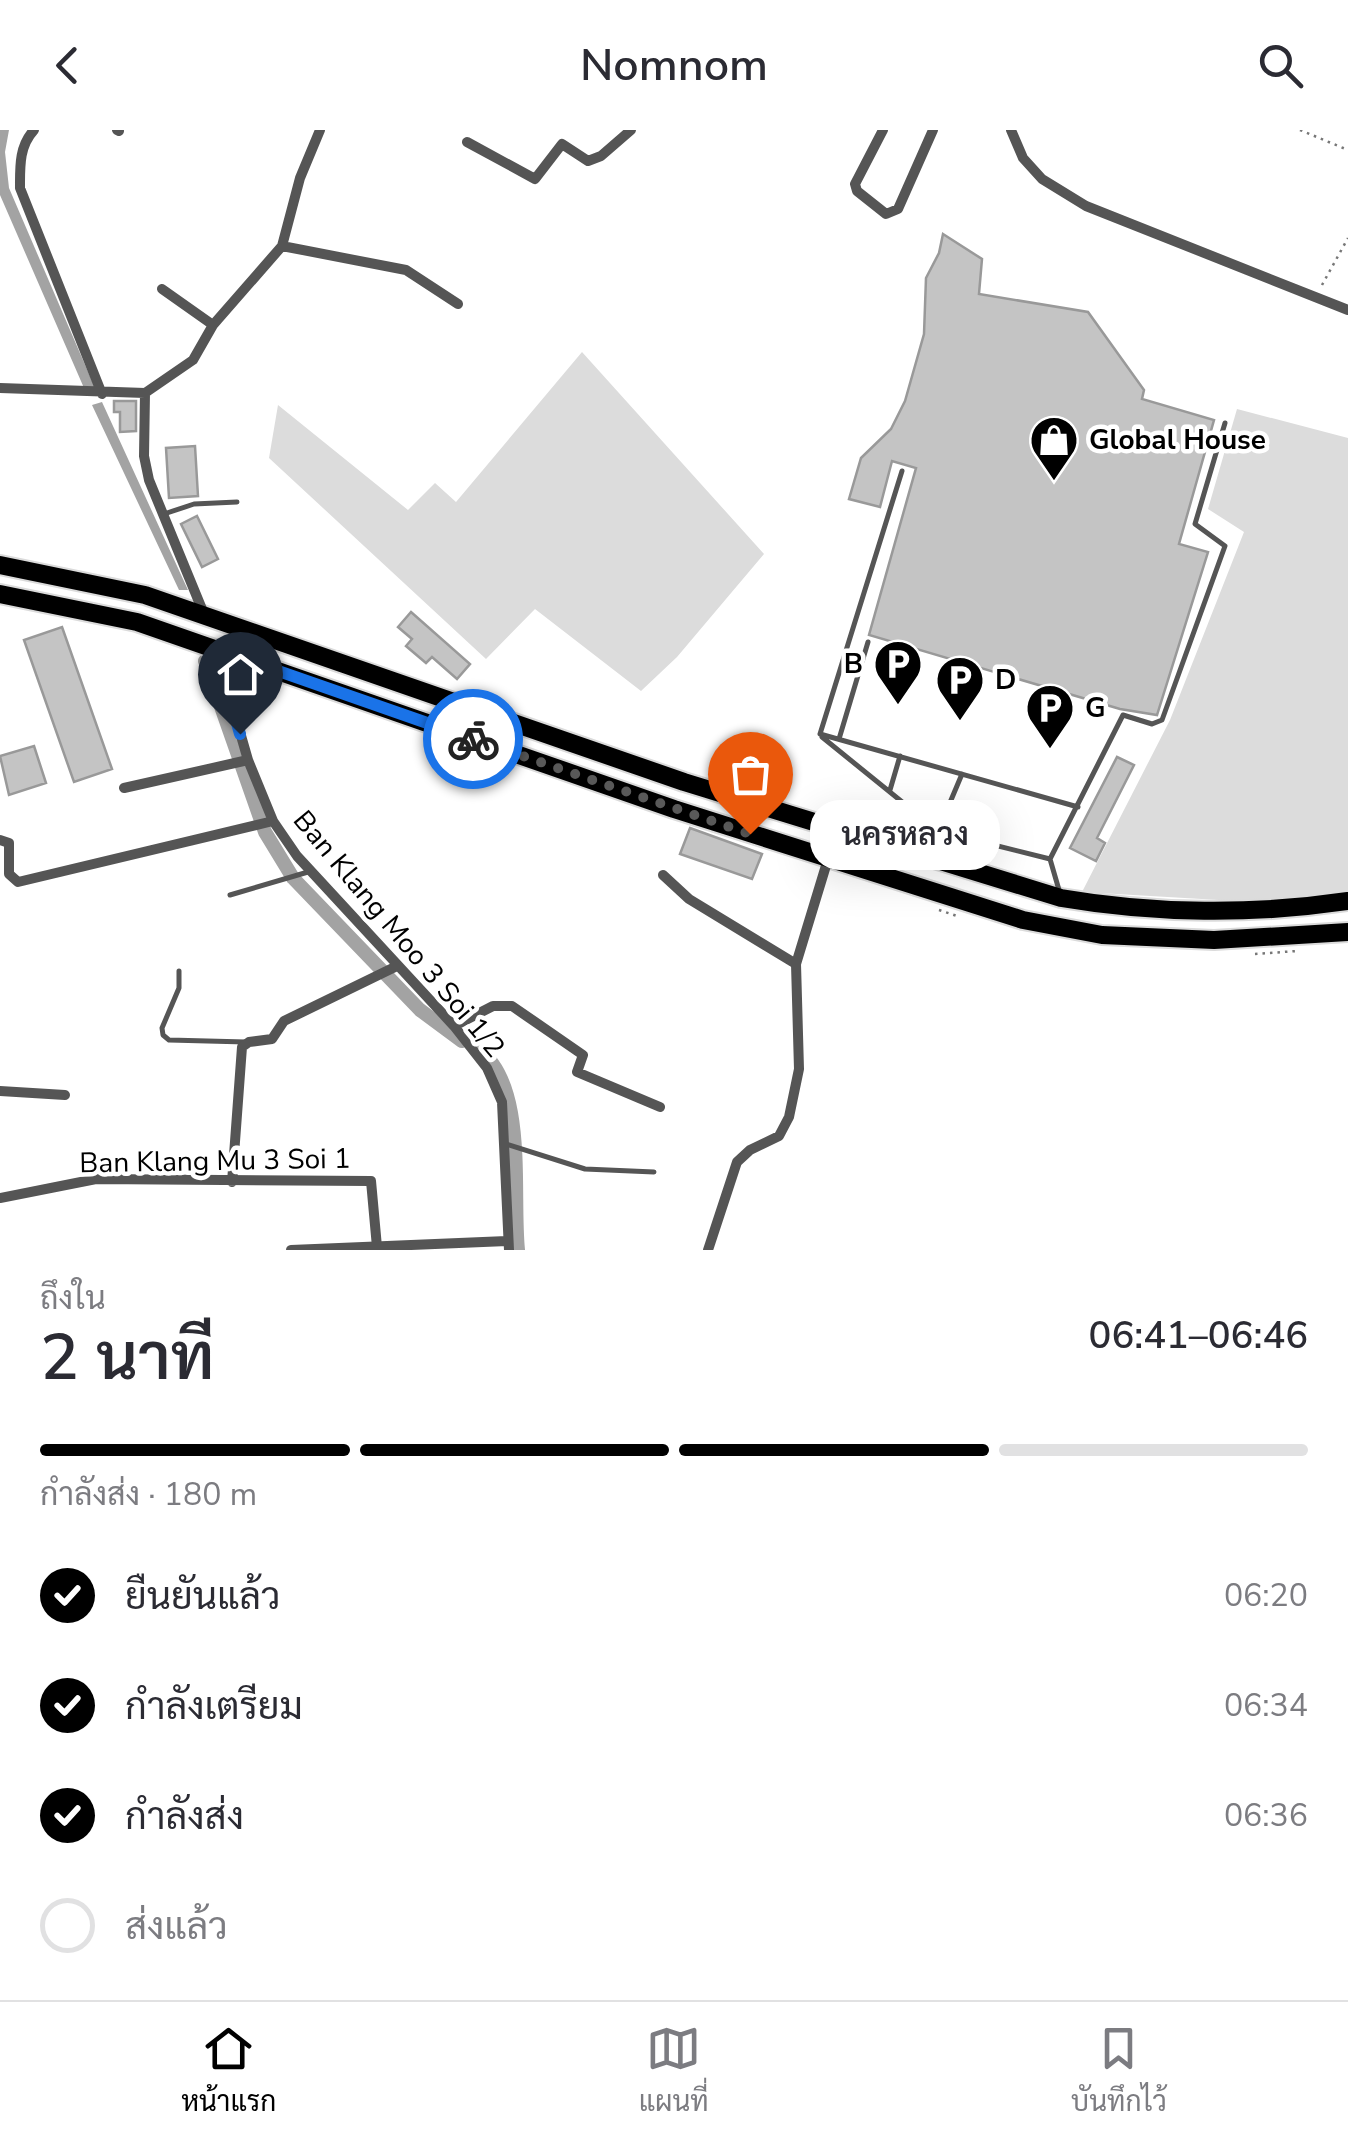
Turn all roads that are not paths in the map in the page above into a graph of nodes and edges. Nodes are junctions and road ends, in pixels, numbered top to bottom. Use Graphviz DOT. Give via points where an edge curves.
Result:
graph roads {
  1 [pos="34,130"];
  2 [pos="320,130"];
  3 [pos="631,130"];
  4 [pos="883,130"];
  5 [pos="934,130"];
  6 [pos="1011,130"];
  7 [pos="467,142"];
  8 [pos="282,246"];
  9 [pos="162,289"];
  10 [pos="458,304"];
  11 [pos="1348,310"];
  12 [pos="214,325"];
  13 [pos="0,388"];
  14 [pos="145,393"];
  15 [pos="102,394"];
  16 [pos="1224,423"];
  17 [pos="902,471"];
  18 [pos="237,502"];
  19 [pos="164,514"];
  20 [pos="0,565"];
  21 [pos="0,594"];
  22 [pos="204,614"];
  23 [pos="868,642"];
  24 [pos="224,652"];
  25 [pos="820,734"];
  26 [pos="839,739"];
  27 [pos="900,756"];
  28 [pos="248,760"];
  29 [pos="962,774"];
  30 [pos="124,788"];
  31 [pos="890,790"];
  32 [pos="1078,807"];
  33 [pos="273,822"];
  34 [pos="938,831"];
  35 [pos="0,840"];
  36 [pos="828,859"];
  37 [pos="1050,859"];
  38 [pos="930,860"];
  39 [pos="310,871"];
  40 [pos="663,875"];
  41 [pos="230,895"];
  42 [pos="1060,898"];
  43 [pos="1348,902"];
  44 [pos="1348,932"];
  45 [pos="796,964"];
  46 [pos="397,966"];
  47 [pos="179,971"];
  48 [pos="454,1026"];
  49 [pos="249,1042"];
  50 [pos="0,1091"];
  51 [pos="65,1095"];
  52 [pos="660,1106"];
  53 [pos="507,1144"];
  54 [pos="654,1172"];
  55 [pos="232,1182"];
  56 [pos="0,1198"];
  57 [pos="508,1246"];
  58 [pos="377,1247"];
  59 [pos="291,1250"];
  60 [pos="708,1250"];
  1 -- 15 [label="street" via="26,138 20,188"];
  2 -- 8 [label="street"];
  3 -- 7 [label="street" via="588,161 562,144 536,178"];
  4 -- 5 [label="street" via="855,184 886,214 898,210"];
  6 -- 11 [label="street" via="1024,158 1061,193"];
  8 -- 10 [label="street" via="406,270"];
  8 -- 12 [label="street"];
  9 -- 12 [label="street"];
  12 -- 14 [label="street" via="193,360"];
  13 -- 15 [label="street"];
  14 -- 15 [label="street"];
  14 -- 19 [label="street" via="144,456"];
  16 -- 32 [label="lane" via="1196,524 1225,546 1162,720 1152,724 1123,715"];
  17 -- 25 [label="lane"];
  18 -- 19 [label="lane" via="194,504"];
  19 -- 22 [label="street"];
  20 -- 22 [label="main road"];
  21 -- 24 [label="main road" via="137,622"];
  22 -- 38 [label="main road" via="684,782"];
  23 -- 26 [label="lane"];
  24 -- 28 [label="street, Ban Klang Moo 3 Soi 1/2" via="225,680"];
  24 -- 36 [label="main road"];
  25 -- 26 [label="lane"];
  25 -- 31 [label="lane"];
  26 -- 27 [label="lane"];
  27 -- 29 [label="lane"];
  27 -- 31 [label="lane"];
  28 -- 30 [label="street"];
  28 -- 33 [label="street, Ban Klang Moo 3 Soi 1/2"];
  29 -- 32 [label="lane"];
  29 -- 34 [label="lane"];
  31 -- 34 [label="lane"];
  32 -- 37 [label="lane"];
  33 -- 35 [label="street" via="18,882 8,874 9,843"];
  33 -- 39 [label="street, Ban Klang Moo 3 Soi 1/2"];
  34 -- 37 [label="lane"];
  34 -- 38 [label="lane"];
  36 -- 44 [label="main road" via="1024,920 1102,935 1214,940"];
  36 -- 45 [label="street"];
  37 -- 42 [label="lane"];
  38 -- 42 [label="main road"];
  39 -- 41 [label="lane"];
  39 -- 46 [label="street, Ban Klang Moo 3 Soi 1/2"];
  40 -- 45 [label="street" via="689,899"];
  42 -- 43 [label="main road" via="1173,909"];
  45 -- 60 [label="street" via="800,1058 789,1117 779,1136 736,1162"];
  46 -- 48 [label="street, Ban Klang Moo 3 Soi 1/2"];
  46 -- 49 [label="street" via="284,1021 272,1039"];
  47 -- 49 [label="lane" via="163,1035"];
  48 -- 52 [label="street" via="493,1006 521,1009 583,1055 578,1072"];
  48 -- 53 [label="street, Ban Klang Moo 3 Soi 1/2" via="487,1068 502,1102"];
  49 -- 55 [label="street" via="241,1055"];
  50 -- 51 [label="street"];
  53 -- 54 [label="lane" via="586,1170"];
  53 -- 57 [label="street, Ban Klang Moo 3 Soi 1/2"];
  55 -- 56 [label="street, Ban Klang Mu 3 Soi 1" via="96,1179"];
  55 -- 58 [label="street, Ban Klang Mu 3 Soi 1" via="372,1181"];
  57 -- 58 [label="street"];
  58 -- 59 [label="street"];
}
